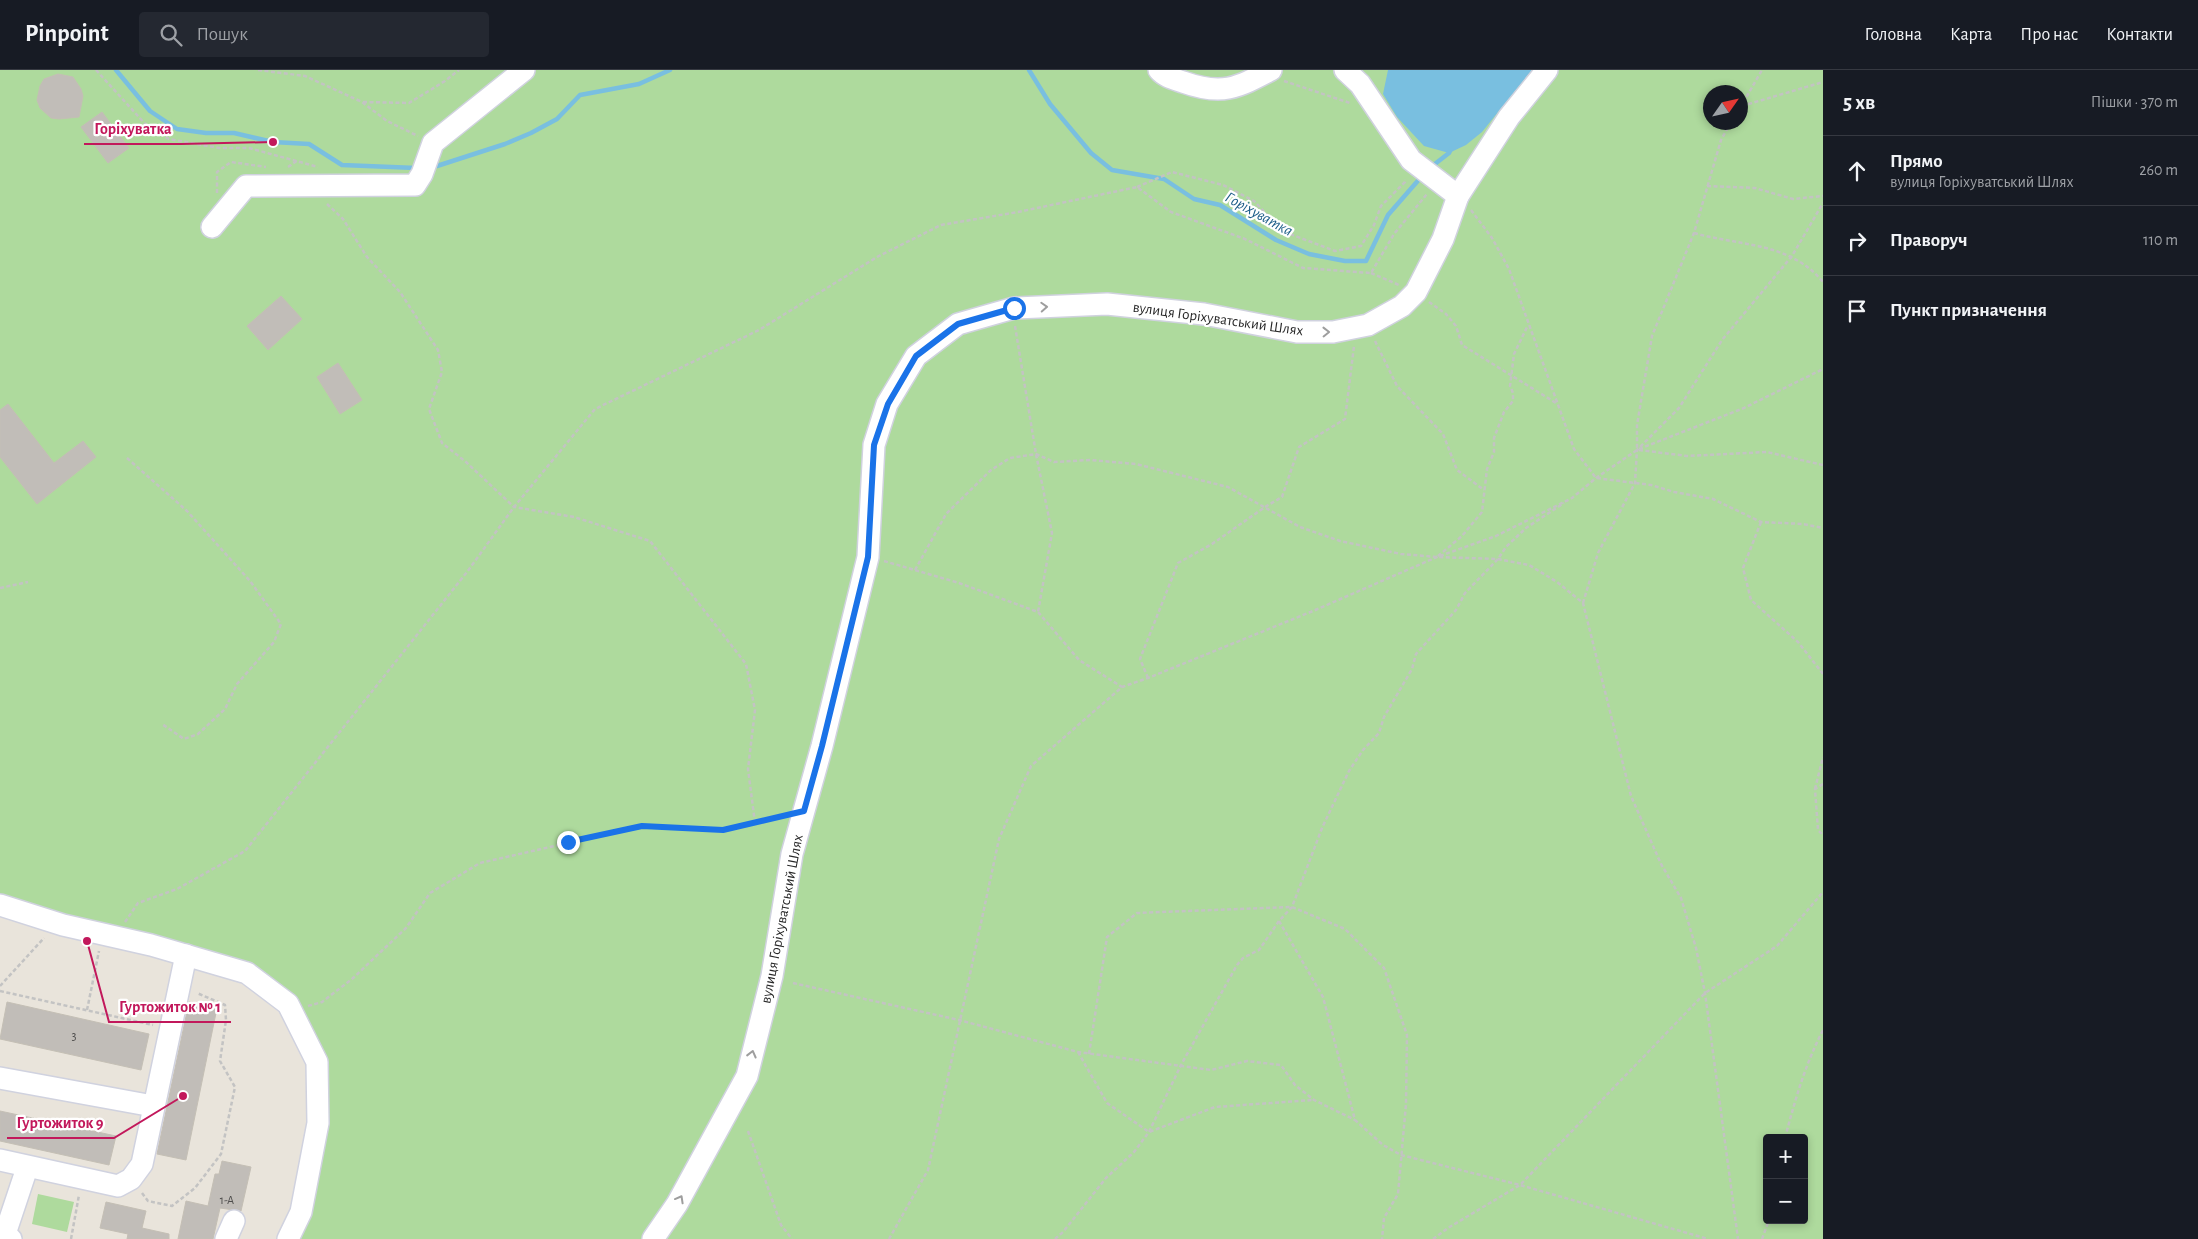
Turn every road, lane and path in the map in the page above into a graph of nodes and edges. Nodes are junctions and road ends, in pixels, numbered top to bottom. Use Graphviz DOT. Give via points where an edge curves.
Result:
graph roads {
  1 [pos="96,70"];
  2 [pos="258,70"];
  3 [pos="459,70"];
  4 [pos="524,70"];
  5 [pos="1159,70"];
  6 [pos="1345,70"];
  7 [pos="1547,70"];
  8 [pos="1762,70"];
  9 [pos="1267,72"];
  10 [pos="1823,82"];
  11 [pos="1748,95"];
  12 [pos="362,102"];
  13 [pos="1352,104"];
  14 [pos="1748,105"];
  15 [pos="1727,130"];
  16 [pos="433,143"];
  17 [pos="1406,152"];
  18 [pos="323,168"];
  19 [pos="1439,181"];
  20 [pos="1707,186"];
  21 [pos="1137,188"];
  22 [pos="1458,196"];
  23 [pos="1823,196"];
  24 [pos="322,200"];
  25 [pos="1823,203"];
  26 [pos="212,227"];
  27 [pos="1694,233"];
  28 [pos="1792,256"];
  29 [pos="1371,273"];
  30 [pos="1823,282"];
  31 [pos="1421,295"];
  32 [pos="1014,321"];
  33 [pos="1528,324"];
  34 [pos="1374,340"];
  35 [pos="1354,346"];
  36 [pos="1823,369"];
  37 [pos="1511,374"];
  38 [pos="1557,403"];
  39 [pos="1638,450"];
  40 [pos="1036,454"];
  41 [pos="127,458"];
  42 [pos="1823,465"];
  43 [pos="1596,478"];
  44 [pos="1635,483"];
  45 [pos="1484,490"];
  46 [pos="1572,498"];
  47 [pos="514,506"];
  48 [pos="1265,507"];
  49 [pos="1761,522"];
  50 [pos="1823,528"];
  51 [pos="1436,558"];
  52 [pos="1498,559"];
  53 [pos="879,560"];
  54 [pos="915,570"];
  55 [pos="28,582"];
  56 [pos="0,588"];
  57 [pos="1583,603"];
  58 [pos="1038,612"];
  59 [pos="1823,674"];
  60 [pos="1148,678"];
  61 [pos="1122,686"];
  62 [pos="162,724"];
  63 [pos="1823,757"];
  64 [pos="1823,784"];
  65 [pos="1815,790"];
  66 [pos="804,811"];
  67 [pos="755,822"];
  68 [pos="1823,835"];
  69 [pos="1823,892"];
  70 [pos="0,905"];
  71 [pos="1292,906"];
  72 [pos="1278,920"];
  73 [pos="49,933"];
  74 [pos="121,938"];
  75 [pos="100,944"];
  76 [pos="186,955"];
  77 [pos="793,983"];
  78 [pos="180,985"];
  79 [pos="0,986"];
  80 [pos="0,991"];
  81 [pos="1705,992"];
  82 [pos="87,1010"];
  83 [pos="292,1012"];
  84 [pos="959,1020"];
  85 [pos="169,1029"];
  86 [pos="1823,1030"];
  87 [pos="1078,1052"];
  88 [pos="1089,1054"];
  89 [pos="1180,1065"];
  90 [pos="0,1078"];
  91 [pos="1314,1100"];
  92 [pos="153,1106"];
  93 [pos="1355,1120"];
  94 [pos="748,1131"];
  95 [pos="1149,1132"];
  96 [pos="1786,1134"];
  97 [pos="1401,1155"];
  98 [pos="0,1160"];
  99 [pos="27,1168"];
  100 [pos="82,1179"];
  101 [pos="132,1179"];
  102 [pos="1520,1184"];
  103 [pos="1768,1224"];
  104 [pos="9,1236"];
  105 [pos="71,1239"];
  106 [pos="288,1239"];
  107 [pos="653,1239"];
  108 [pos="792,1239"];
  109 [pos="889,1239"];
  110 [pos="1055,1239"];
  111 [pos="1382,1239"];
  112 [pos="1433,1239"];
  113 [pos="1708,1239"];
  114 [pos="1738,1239"];
  115 [pos="1762,1239"];
  1 -- 18 [label="path" via="148,126 169,139 219,148 249,148"];
  2 -- 12 [label="path" via="305,76"];
  3 -- 12 [label="path" via="409,103"];
  4 -- 16 [label="street"];
  5 -- 9 [label="street" via="1163,75 1191,85 1217,90 1242,86"];
  6 -- 17 [label="street" via="1360,84"];
  7 -- 22 [label="street, вулиця Горіхуватський Шлях" via="1508,117"];
  8 -- 11 [label="path"];
  9 -- 13 [label="path"];
  10 -- 14 [label="path"];
  12 -- 16 [label="path" via="387,121"];
  15 -- 20 [label="path"];
  16 -- 26 [label="street" via="415,185 246,186"];
  17 -- 19 [label="street" via="1411,160"];
  17 -- 21 [label="path" via="1405,182 1382,206 1361,246 1336,252 1282,232 1254,201 1223,185 1170,172"];
  19 -- 22 [label="street"];
  19 -- 29 [label="path" via="1394,234"];
  20 -- 23 [label="path" via="1755,188 1792,200"];
  20 -- 27 [label="path"];
  21 -- 29 [label="path" via="1171,212 1245,239 1303,268"];
  21 -- 47 [label="path" via="941,225 878,257 759,330 595,409"];
  22 -- 31 [label="street, вулиця Горіхуватський Шлях"];
  22 -- 33 [label="path" via="1492,238 1508,269"];
  24 -- 47 [label="path" via="343,220 367,257 400,292 438,350 442,372 429,409 442,443"];
  25 -- 28 [label="path"];
  27 -- 28 [label="path" via="1774,249"];
  27 -- 39 [label="path" via="1652,336 1637,425"];
  28 -- 30 [label="path"];
  28 -- 39 [label="path" via="1722,340 1679,408"];
  29 -- 31 [label="path"];
  31 -- 37 [label="path" via="1446,314 1456,326 1462,344"];
  66 -- 31 [label="street, вулиця Горіхуватський Шлях, one-way" via="868,557 874,445 888,404 916,356 958,324 1014,308 1107,304 1204,314 1297,332 1333,332 1368,325"];
  32 -- 40 [label="path"];
  33 -- 37 [label="path" via="1514,354"];
  33 -- 38 [label="path"];
  34 -- 45 [label="path" via="1397,386 1443,434 1457,470"];
  35 -- 48 [label="path" via="1345,419 1299,447 1282,497"];
  36 -- 39 [label="path" via="1744,408"];
  37 -- 38 [label="path"];
  37 -- 45 [label="path" via="1512,401 1494,438 1494,452"];
  38 -- 43 [label="path" via="1574,449"];
  39 -- 42 [label="path" via="1687,456 1767,452"];
  39 -- 43 [label="path"];
  39 -- 44 [label="path"];
  40 -- 48 [label="path" via="1054,462 1090,460 1136,464 1228,487"];
  40 -- 54 [label="path" via="1010,458 991,470 946,514"];
  40 -- 58 [label="path" via="1052,533"];
  41 -- 62 [label="path" via="187,511 250,581 281,624 274,642 237,684 225,709 198,734 184,739"];
  43 -- 44 [label="path"];
  43 -- 46 [label="path"];
  44 -- 49 [label="path" via="1712,499"];
  44 -- 57 [label="path" via="1598,554"];
  45 -- 51 [label="path" via="1482,512 1462,536"];
  46 -- 51 [label="path" via="1496,536"];
  46 -- 52 [label="path" via="1526,528"];
  47 -- 67 [label="path" via="574,516 650,540 700,603 746,664 755,710 748,769"];
  47 -- 74 [label="path" via="467,572 245,851 177,889 138,903 124,922"];
  48 -- 51 [label="path" via="1300,527 1340,541"];
  48 -- 60 [label="path" via="1178,563 1140,659"];
  49 -- 50 [label="path"];
  49 -- 59 [label="path" via="1743,568 1751,600 1798,642"];
  51 -- 52 [label="path"];
  51 -- 60 [label="path"];
  52 -- 57 [label="path" via="1528,565"];
  52 -- 71 [label="path" via="1465,592 1456,610 1416,654 1412,669 1384,717 1380,733 1363,750 1350,771 1322,828"];
  53 -- 54 [label="path"];
  54 -- 58 [label="path"];
  55 -- 56 [label="path"];
  57 -- 81 [label="path" via="1631,796 1661,864 1681,898"];
  58 -- 61 [label="path" via="1079,660"];
  60 -- 61 [label="path"];
  61 -- 84 [label="path" via="1031,766 999,840"];
  63 -- 65 [label="path"];
  64 -- 65 [label="path"];
  65 -- 68 [label="path" via="1818,830"];
  66 -- 67 [label="path"];
  107 -- 66 [label="street, вулиця Горіхуватський Шлях, one-way" via="677,1204 747,1076 772,976 792,854"];
  67 -- 83 [label="path" via="723,830 642,826 480,863 430,893 406,928 352,979 322,1002"];
  69 -- 81 [label="path" via="1776,946"];
  70 -- 74 [label="street" via="63,925"];
  71 -- 72 [label="path"];
  71 -- 88 [label="path" via="1138,913 1107,937"];
  71 -- 97 [label="path" via="1345,929 1384,968 1407,1035"];
  72 -- 89 [label="path" via="1259,950 1237,965"];
  72 -- 93 [label="path" via="1323,997"];
  73 -- 79 [label="path"];
  74 -- 76 [label="street"];
  75 -- 82 [label="path"];
  76 -- 78 [label="street"];
  76 -- 83 [label="street" via="247,973 288,1004"];
  77 -- 84 [label="path"];
  78 -- 85 [label="street"];
  78 -- 101 [label="path" via="225,1005 220,1061 235,1087 221,1154 195,1188 172,1206 148,1201"];
  80 -- 82 [label="path"];
  81 -- 102 [label="path"];
  81 -- 114 [label="path"];
  82 -- 85 [label="path"];
  83 -- 106 [label="street" via="317,1062 318,1123 301,1212"];
  84 -- 87 [label="path"];
  84 -- 109 [label="path" via="928,1170"];
  85 -- 92 [label="street"];
  86 -- 96 [label="path" via="1810,1055"];
  87 -- 88 [label="path"];
  87 -- 95 [label="path" via="1107,1103"];
  88 -- 89 [label="path"];
  89 -- 91 [label="path" via="1211,1070 1247,1061 1281,1065 1294,1085"];
  89 -- 95 [label="path"];
  90 -- 92 [label="street"];
  91 -- 93 [label="path"];
  91 -- 95 [label="path" via="1215,1107"];
  92 -- 101 [label="street" via="142,1164"];
  93 -- 97 [label="path" via="1383,1145"];
  94 -- 108 [label="path" via="781,1225"];
  95 -- 110 [label="path"];
  97 -- 102 [label="path"];
  97 -- 111 [label="path" via="1398,1194 1384,1218"];
  98 -- 99 [label="street"];
  99 -- 100 [label="street"];
  99 -- 104 [label="street"];
  100 -- 101 [label="street" via="118,1186"];
  100 -- 105 [label="path"];
  102 -- 112 [label="path"];
  102 -- 113 [label="path"];
  103 -- 115 [label="path"];
}
